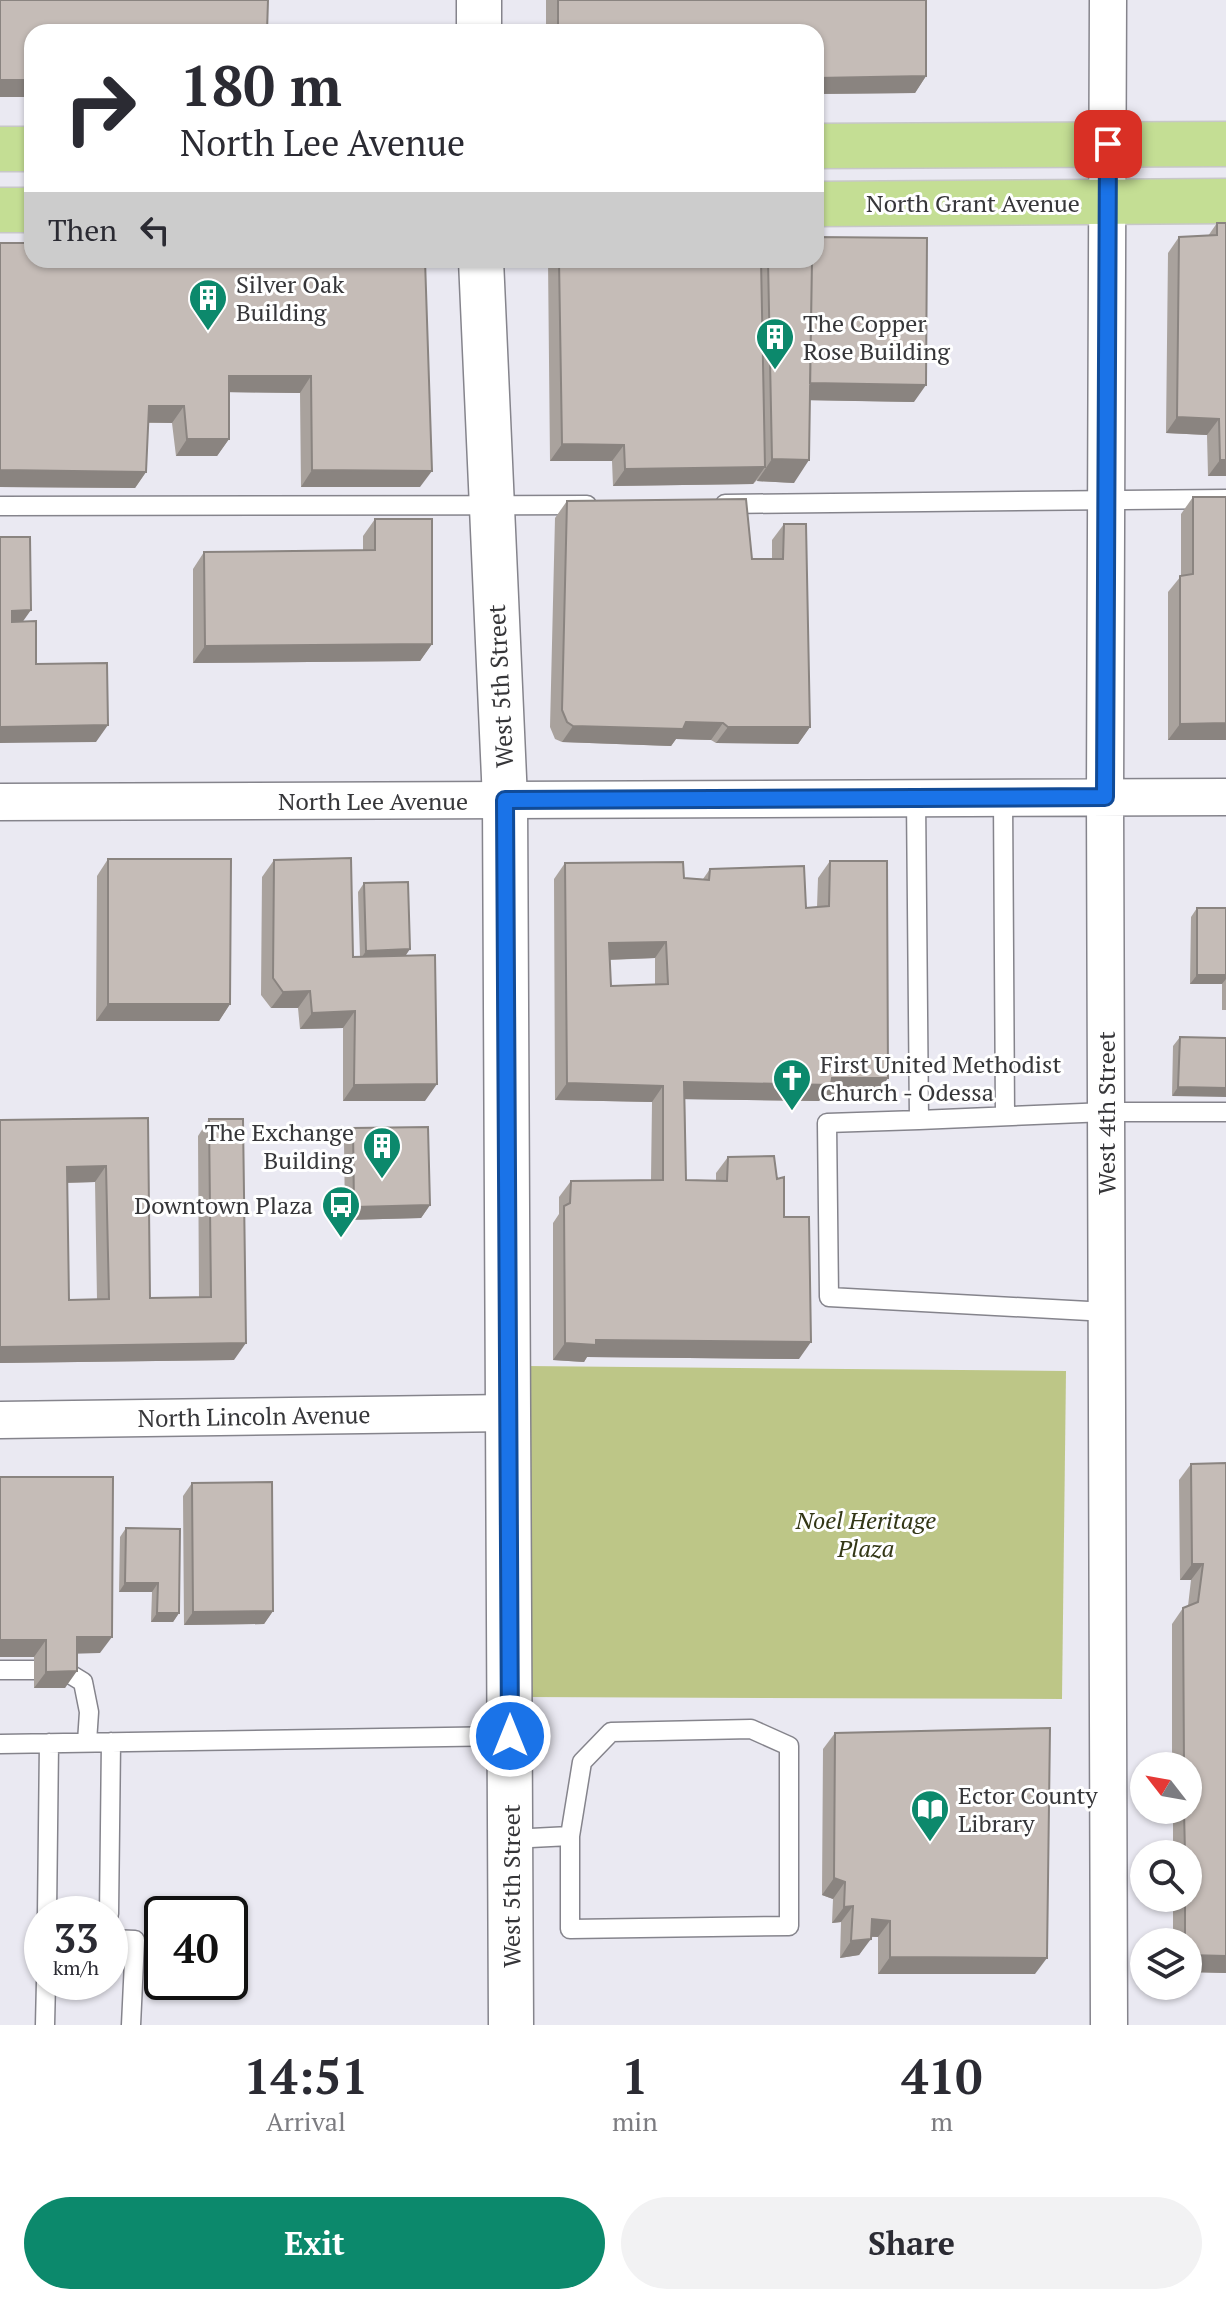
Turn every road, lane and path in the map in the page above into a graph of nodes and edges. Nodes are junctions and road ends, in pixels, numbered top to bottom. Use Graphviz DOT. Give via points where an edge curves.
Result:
graph roads {
  1 [pos="479,0"];
  2 [pos="1108,0"];
  3 [pos="479,24"];
  4 [pos="1108,144"];
  5 [pos="1226,144"];
  6 [pos="824,146"];
  7 [pos="0,149"];
  8 [pos="24,149"];
  9 [pos="1226,201"];
  10 [pos="1107,202"];
  11 [pos="824,204"];
  12 [pos="0,210"];
  13 [pos="24,210"];
  14 [pos="481,268"];
  15 [pos="1226,499"];
  16 [pos="1106,500"];
  17 [pos="713,504"];
  18 [pos="603,505"];
  19 [pos="0,506"];
  20 [pos="491,506"];
  21 [pos="1105,797"];
  22 [pos="1226,797"];
  23 [pos="916,798"];
  24 [pos="1003,798"];
  25 [pos="505,800"];
  26 [pos="0,802"];
  27 [pos="1106,1112"];
  28 [pos="1226,1112"];
  29 [pos="1005,1115"];
  30 [pos="919,1120"];
  31 [pos="1107,1312"];
  32 [pos="508,1413"];
  33 [pos="0,1420"];
  34 [pos="0,1670"];
  35 [pos="34,1670"];
  36 [pos="65,1671"];
  37 [pos="510,1736"];
  38 [pos="87,1742"];
  39 [pos="111,1742"];
  40 [pos="49,1743"];
  41 [pos="0,1744"];
  42 [pos="570,1836"];
  43 [pos="511,1839"];
  44 [pos="47,1896"];
  45 [pos="109,1896"];
  46 [pos="128,1940"];
  47 [pos="46,2000"];
  48 [pos="45,2025"];
  49 [pos="131,2025"];
  50 [pos="511,2025"];
  51 [pos="1109,2025"];
  1 -- 3 [label="street"];
  2 -- 4 [label="street, West 4th Street"];
  4 -- 5 [label="main road"];
  4 -- 6 [label="main road"];
  4 -- 10 [label="street, West 4th Street"];
  7 -- 8 [label="main road"];
  9 -- 10 [label="main road, North Grant Avenue"];
  10 -- 11 [label="main road, North Grant Avenue"];
  10 -- 16 [label="street, West 4th Street"];
  12 -- 13 [label="main road"];
  14 -- 20 [label="street, West 5th Street"];
  15 -- 16 [label="lane"];
  16 -- 17 [label="lane"];
  16 -- 21 [label="street, West 4th Street"];
  18 -- 20 [label="lane"];
  19 -- 20 [label="lane"];
  20 -- 25 [label="street, West 5th Street"];
  21 -- 22 [label="street, North Lee Avenue"];
  21 -- 24 [label="street, North Lee Avenue"];
  21 -- 27 [label="street, West 4th Street"];
  23 -- 24 [label="street, North Lee Avenue"];
  23 -- 25 [label="street, North Lee Avenue"];
  23 -- 30 [label="lane"];
  24 -- 29 [label="lane"];
  25 -- 26 [label="street, North Lee Avenue"];
  25 -- 32 [label="street, West 5th Street"];
  27 -- 28 [label="lane"];
  27 -- 29 [label="lane"];
  27 -- 31 [label="street, West 4th Street"];
  29 -- 30 [label="lane"];
  30 -- 31 [label="lane" via="827,1123 829,1297"];
  31 -- 51 [label="street, West 4th Street"];
  32 -- 33 [label="street, North Lincoln Avenue"];
  32 -- 37 [label="street, West 5th Street"];
  34 -- 35 [label="lane"];
  36 -- 38 [label="lane" via="83,1682"];
  37 -- 39 [label="lane"];
  37 -- 43 [label="street, West 5th Street"];
  38 -- 39 [label="lane"];
  38 -- 40 [label="lane"];
  39 -- 45 [label="lane"];
  40 -- 41 [label="lane"];
  40 -- 44 [label="lane"];
  42 -- 42 [label="lane" via="570,1929 789,1926 789,1746 751,1729 611,1732 582,1762"];
  42 -- 43 [label="lane"];
  43 -- 50 [label="street, West 5th Street"];
  46 -- 49 [label="lane" via="135,1940"];
  47 -- 48 [label="lane"];
}
